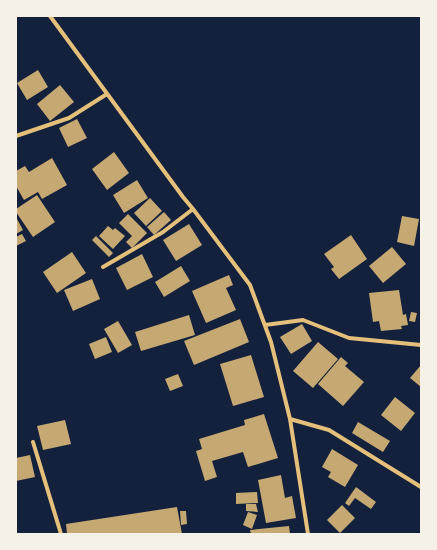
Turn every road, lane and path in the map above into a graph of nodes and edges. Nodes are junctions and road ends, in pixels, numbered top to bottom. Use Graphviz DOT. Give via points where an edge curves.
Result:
graph roads {
  1 [pos="50,16"];
  2 [pos="107,94"];
  3 [pos="16,136"];
  4 [pos="193,209"];
  5 [pos="103,267"];
  6 [pos="265,325"];
  7 [pos="421,345"];
  8 [pos="290,418"];
  9 [pos="33,442"];
  10 [pos="421,487"];
  11 [pos="61,534"];
  12 [pos="308,534"];
  1 -- 2 [label="street"];
  2 -- 3 [label="street" via="69,118"];
  2 -- 4 [label="street"];
  4 -- 5 [label="street" via="163,232"];
  4 -- 6 [label="street" via="250,285"];
  6 -- 7 [label="street" via="303,320 348,338"];
  6 -- 8 [label="street"];
  8 -- 10 [label="street" via="329,430"];
  8 -- 12 [label="street"];
  9 -- 11 [label="street"];
}
